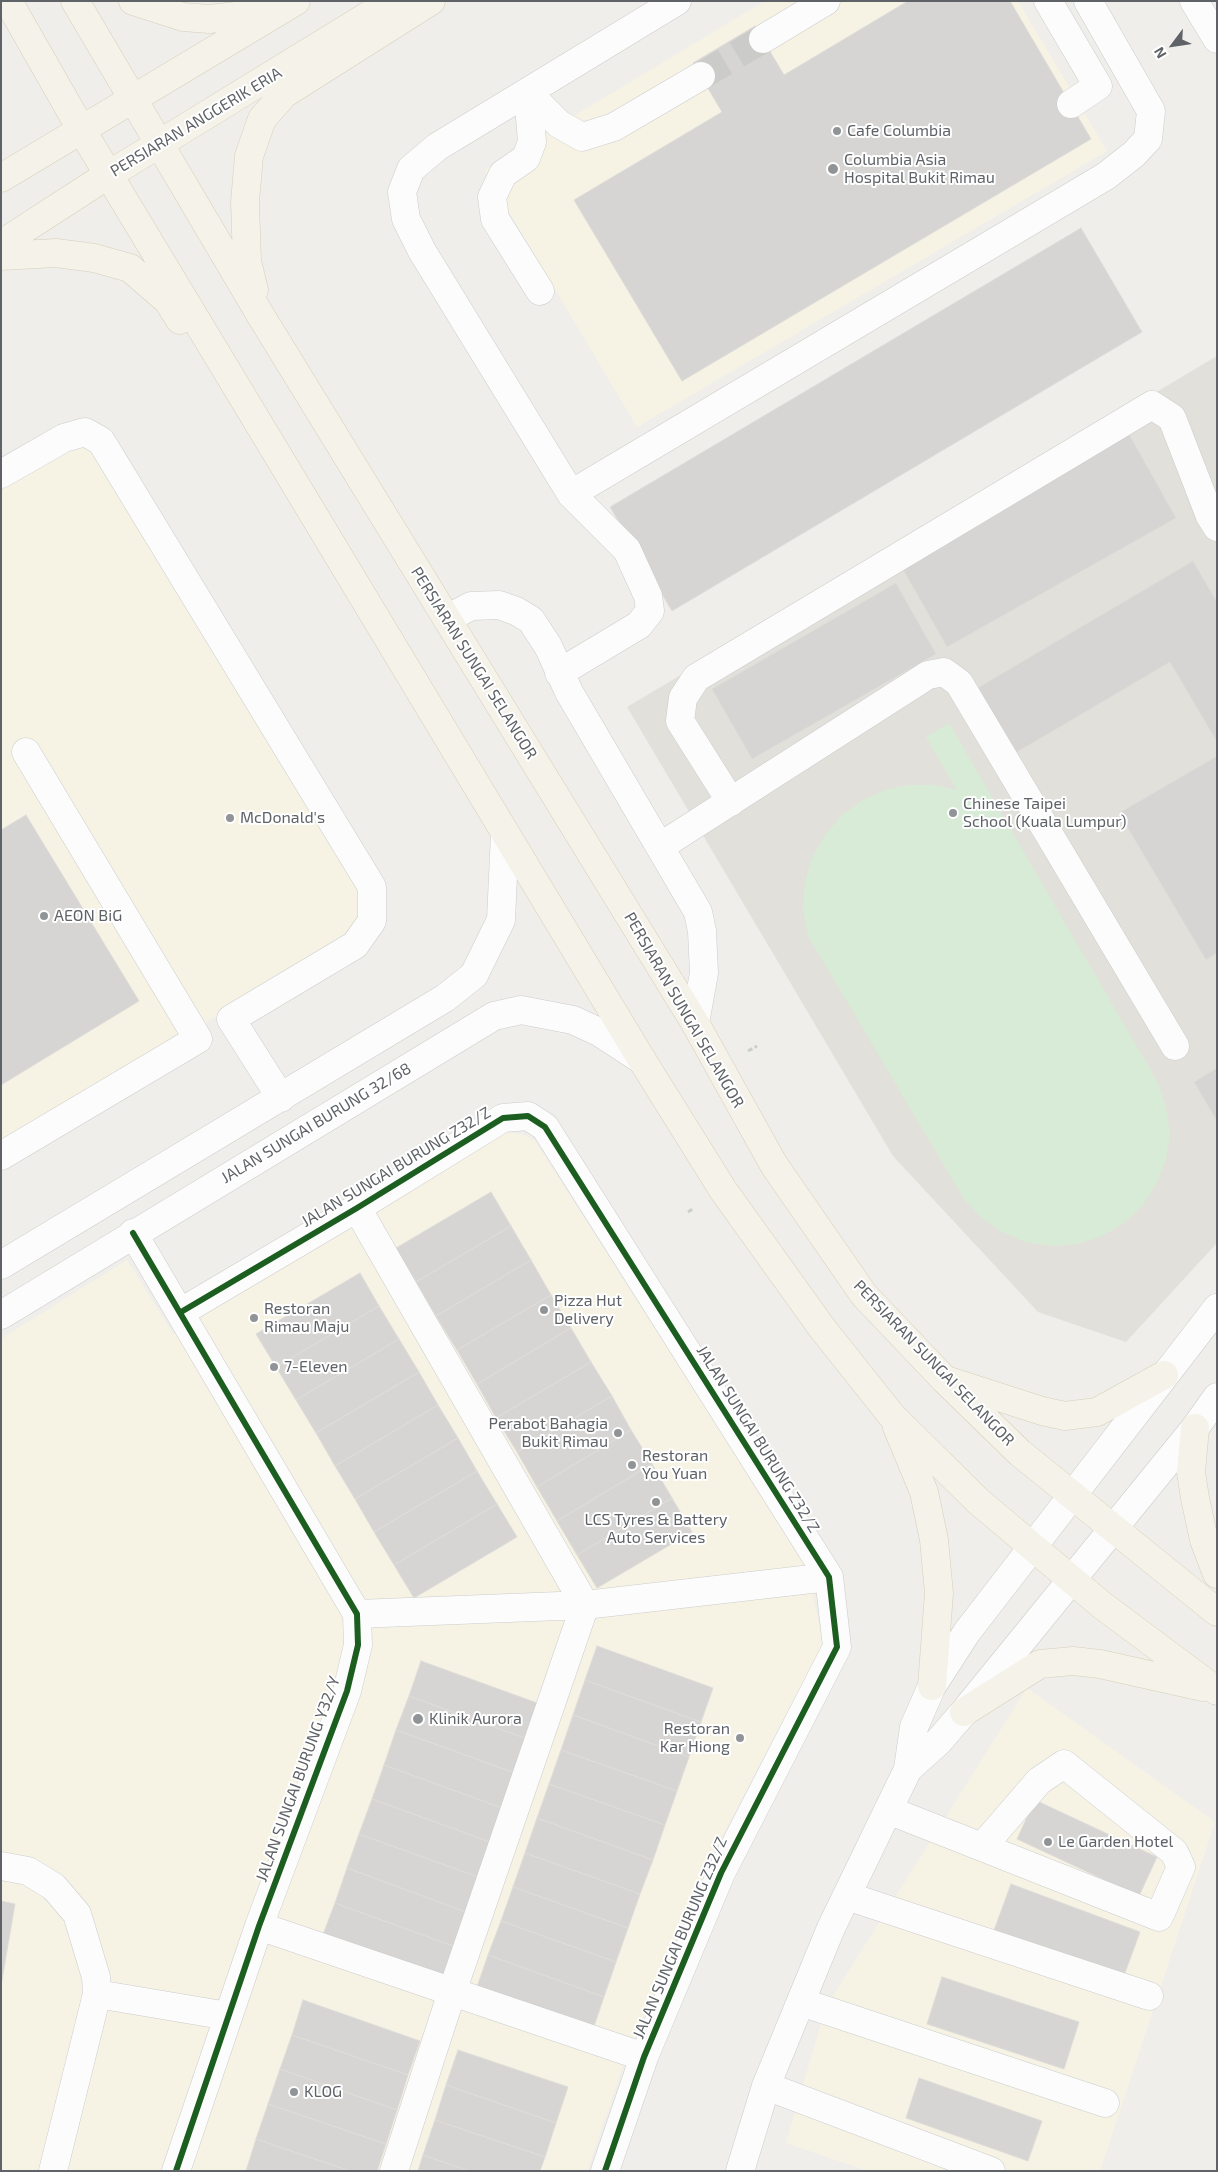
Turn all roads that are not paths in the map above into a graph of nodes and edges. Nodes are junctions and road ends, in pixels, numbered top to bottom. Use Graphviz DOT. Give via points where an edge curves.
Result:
graph roads {
  1 [pos="8,1"];
  2 [pos="75,1"];
  3 [pos="132,1"];
  4 [pos="392,1"];
  5 [pos="431,1"];
  6 [pos="677,1"];
  7 [pos="826,1"];
  8 [pos="1048,1"];
  9 [pos="1088,1"];
  10 [pos="1194,1"];
  11 [pos="289,6"];
  12 [pos="763,39"];
  13 [pos="1217,39"];
  14 [pos="701,76"];
  15 [pos="528,93"];
  16 [pos="132,98"];
  17 [pos="1071,104"];
  18 [pos="81,129"];
  19 [pos="161,144"];
  20 [pos="110,175"];
  21 [pos="1,178"];
  22 [pos="1,244"];
  23 [pos="1,256"];
  24 [pos="540,291"];
  25 [pos="261,316"];
  26 [pos="1,474"];
  27 [pos="571,494"];
  28 [pos="315,517"];
  29 [pos="1217,527"];
  30 [pos="447,619"];
  31 [pos="559,673"];
  32 [pos="26,752"];
  33 [pos="731,802"];
  34 [pos="505,833"];
  35 [pos="661,846"];
  36 [pos="695,1023"];
  37 [pos="1175,1046"];
  38 [pos="642,1060"];
  39 [pos="281,1098"];
  40 [pos="1,1156"];
  41 [pos="357,1208"];
  42 [pos="133,1233"];
  43 [pos="1,1265"];
  44 [pos="1217,1308"];
  45 [pos="181,1312"];
  46 [pos="1,1315"];
  47 [pos="1164,1375"];
  48 [pos="945,1380"];
  49 [pos="1217,1397"];
  50 [pos="892,1416"];
  51 [pos="1195,1428"];
  52 [pos="1072,1495"];
  53 [pos="1113,1528"];
  54 [pos="1032,1547"];
  55 [pos="1217,1574"];
  56 [pos="829,1577"];
  57 [pos="1072,1580"];
  58 [pos="585,1606"];
  59 [pos="1217,1612"];
  60 [pos="357,1614"];
  61 [pos="932,1686"];
  62 [pos="1214,1690"];
  63 [pos="964,1712"];
  64 [pos="908,1769"];
  65 [pos="888,1810"];
  66 [pos="982,1847"];
  67 [pos="1,1866"];
  68 [pos="846,1896"];
  69 [pos="259,1926"];
  70 [pos="452,1992"];
  71 [pos="97,1994"];
  72 [pos="1149,1996"];
  73 [pos="800,2002"];
  74 [pos="228,2016"];
  75 [pos="644,2057"];
  76 [pos="766,2086"];
  77 [pos="1105,2103"];
  78 [pos="53,2171"];
  79 [pos="176,2171"];
  80 [pos="394,2171"];
  81 [pos="605,2171"];
  82 [pos="740,2171"];
  83 [pos="990,2171"];
  1 -- 18 [label="main road"];
  2 -- 16 [label="main road, PERSIARAN SUNGAI SELANGOR"];
  3 -- 11 [label="main road" via="183,17 209,19"];
  4 -- 19 [label="main road, PERSIARAN ANGGERIK ERIA"];
  5 -- 25 [label="main road" via="284,94 262,119 249,156 245,202 247,261"];
  6 -- 15 [label="street"];
  7 -- 12 [label="street"];
  8 -- 17 [label="street" via="1098,86"];
  9 -- 27 [label="street" via="1151,111 1148,139 1134,154 1106,176"];
  10 -- 13 [label="street"];
  11 -- 16 [label="main road"];
  14 -- 15 [label="street" via="614,127 582,136 559,124"];
  15 -- 24 [label="street" via="532,142 526,158 503,174 492,196 495,219"];
  15 -- 27 [label="street" via="437,148 411,169 402,192 406,219 422,251"];
  16 -- 18 [label="main road"];
  16 -- 19 [label="main road, PERSIARAN SUNGAI SELANGOR"];
  18 -- 20 [label="main road"];
  18 -- 21 [label="main road"];
  19 -- 20 [label="main road, PERSIARAN ANGGERIK ERIA"];
  19 -- 25 [label="main road, PERSIARAN SUNGAI SELANGOR"];
  20 -- 22 [label="main road, PERSIARAN ANGGERIK ERIA"];
  20 -- 28 [label="main road"];
  23 -- 28 [label="main road" via="56,253 94,258 130,268 168,301"];
  25 -- 30 [label="main road, PERSIARAN SUNGAI SELANGOR"];
  26 -- 39 [label="street" via="64,438 85,432 101,441 372,886 372,921 355,945 231,1019"];
  27 -- 31 [label="street" via="627,550 648,596 650,611 639,625"];
  28 -- 34 [label="main road"];
  29 -- 33 [label="street" via="1172,418 1152,405 696,678 683,698 680,721"];
  30 -- 31 [label="street" via="471,606 499,605 516,610 531,620 548,646"];
  30 -- 36 [label="main road, PERSIARAN SUNGAI SELANGOR"];
  31 -- 35 [label="street"];
  32 -- 40 [label="street" via="198,1039"];
  33 -- 35 [label="street"];
  33 -- 37 [label="street" via="928,676 944,672 959,683"];
  34 -- 38 [label="main road"];
  34 -- 39 [label="street" via="501,920 474,975 445,998"];
  35 -- 36 [label="street" via="698,912 702,931 704,972"];
  36 -- 48 [label="main road, PERSIARAN SUNGAI SELANGOR" via="774,1164 864,1295"];
  38 -- 42 [label="street, JALAN SUNGAI BURUNG 32/68" via="599,1032 573,1020 521,1010 494,1016"];
  38 -- 50 [label="main road" via="722,1190 822,1328"];
  39 -- 43 [label="street"];
  41 -- 45 [label="street, JALAN SUNGAI BURUNG Z32/Z"];
  41 -- 56 [label="street, JALAN SUNGAI BURUNG Z32/Z" via="503,1118 528,1116 545,1127"];
  41 -- 58 [label="street"];
  42 -- 45 [label="street, JALAN SUNGAI BURUNG Y32/Y"];
  42 -- 46 [label="street, JALAN SUNGAI BURUNG 32/68"];
  44 -- 47 [label="street"];
  45 -- 60 [label="street, JALAN SUNGAI BURUNG Y32/Y"];
  47 -- 48 [label="main road" via="1096,1412 1065,1416"];
  47 -- 52 [label="street"];
  48 -- 52 [label="main road, PERSIARAN SUNGAI SELANGOR" via="1020,1453"];
  49 -- 51 [label="street"];
  50 -- 54 [label="main road" via="978,1501"];
  50 -- 61 [label="main road" via="924,1492 934,1540 939,1593"];
  51 -- 53 [label="street"];
  51 -- 55 [label="main road" via="1191,1472 1204,1540"];
  52 -- 53 [label="main road, PERSIARAN SUNGAI SELANGOR"];
  52 -- 54 [label="street"];
  53 -- 57 [label="street"];
  53 -- 59 [label="main road, PERSIARAN SUNGAI SELANGOR"];
  54 -- 57 [label="main road"];
  54 -- 61 [label="street" via="967,1632"];
  56 -- 58 [label="street"];
  56 -- 75 [label="street, JALAN SUNGAI BURUNG Z32/Z" via="837,1647 721,1873"];
  57 -- 62 [label="main road"];
  57 -- 63 [label="street" via="1008,1654"];
  58 -- 60 [label="street"];
  58 -- 70 [label="street"];
  60 -- 69 [label="street, JALAN SUNGAI BURUNG Y32/Y" via="358,1645 347,1691"];
  61 -- 64 [label="street" via="914,1727"];
  62 -- 63 [label="main road" via="1074,1661 1040,1664"];
  63 -- 64 [label="street"];
  64 -- 65 [label="street"];
  65 -- 66 [label="street"];
  65 -- 68 [label="street"];
  66 -- 66 [label="street" via="1040,1781 1064,1764 1174,1852 1181,1867 1159,1917"];
  67 -- 71 [label="street" via="28,1871 54,1887 77,1914 96,1976"];
  68 -- 72 [label="street"];
  68 -- 73 [label="street"];
  69 -- 70 [label="street"];
  69 -- 74 [label="street, JALAN SUNGAI BURUNG Y32/Y"];
  70 -- 75 [label="street"];
  70 -- 80 [label="street"];
  71 -- 74 [label="street"];
  71 -- 78 [label="street"];
  73 -- 76 [label="street"];
  73 -- 77 [label="street"];
  74 -- 79 [label="street, JALAN SUNGAI BURUNG Y32/Y"];
  75 -- 81 [label="street, JALAN SUNGAI BURUNG Z32/Z"];
  76 -- 82 [label="street"];
  76 -- 83 [label="street"];
}
